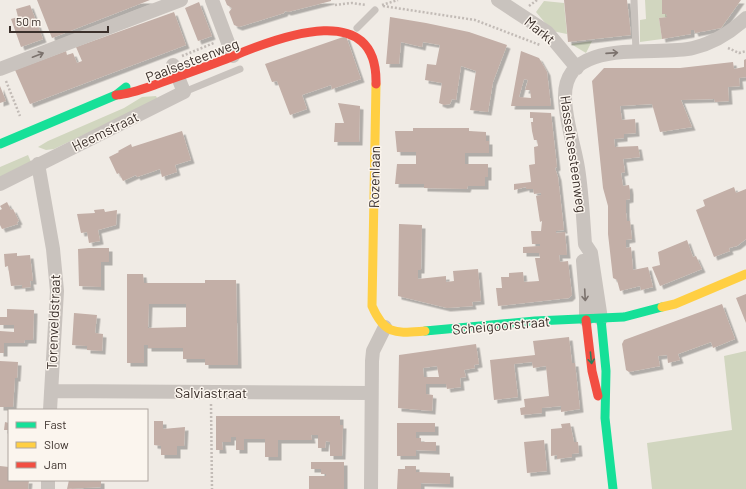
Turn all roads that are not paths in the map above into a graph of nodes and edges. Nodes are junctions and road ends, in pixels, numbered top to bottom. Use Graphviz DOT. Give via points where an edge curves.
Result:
graph roads {
  1 [pos="181,0"];
  2 [pos="212,0"];
  3 [pos="498,0"];
  4 [pos="634,0"];
  5 [pos="377,8"];
  6 [pos="746,18"];
  7 [pos="332,22"];
  8 [pos="341,23"];
  9 [pos="356,29"];
  10 [pos="272,37"];
  11 [pos="255,38"];
  12 [pos="230,47"];
  13 [pos="636,52"];
  14 [pos="577,68"];
  15 [pos="1,69"];
  16 [pos="173,69"];
  17 [pos="240,69"];
  18 [pos="141,80"];
  19 [pos="184,92"];
  20 [pos="116,95"];
  21 [pos="0,144"];
  22 [pos="38,164"];
  23 [pos="0,184"];
  24 [pos="586,244"];
  25 [pos="746,274"];
  26 [pos="601,319"];
  27 [pos="586,320"];
  28 [pos="384,327"];
  29 [pos="51,391"];
  30 [pos="370,393"];
  31 [pos="50,409"];
  32 [pos="605,418"];
  33 [pos="371,489"];
  34 [pos="613,489"];
  15 -- 1 [label="street, one-way"];
  2 -- 12 [label="street"];
  3 -- 14 [label="street, Markt" via="547,32"];
  4 -- 13 [label="lane"];
  5 -- 9 [label="lane"];
  6 -- 13 [label="street" via="724,36 693,48"];
  7 -- 10 [label="street, Paalsesteenweg"];
  8 -- 9 [label="street"];
  9 -- 28 [label="street, Rozenlaan" via="368,40 374,56 372,306"];
  10 -- 11 [label="street, Paalsesteenweg"];
  10 -- 12 [label="street, Paalsesteenweg" via="264,43"];
  12 -- 16 [label="street, Paalsesteenweg"];
  14 -- 13 [label="street, one-way" via="591,57 600,54"];
  14 -- 24 [label="street, Hasseltsesteenweg" via="568,80 565,96 570,138 578,167"];
  16 -- 19 [label="street"];
  16 -- 20 [label="street, Paalsesteenweg" via="127,94"];
  17 -- 19 [label="lane"];
  18 -- 20 [label="street, Paalsesteenweg"];
  19 -- 22 [label="street, Heemstraat"];
  20 -- 21 [label="street, Paalsesteenweg"];
  22 -- 23 [label="street, Heemstraat"];
  22 -- 29 [label="street, Torenveldstraat" via="53,249 57,291"];
  24 -- 26 [label="street, Hasseltsesteenweg" via="591,253"];
  24 -- 27 [label="street, Hasseltsesteenweg, one-way" via="582,253"];
  25 -- 26 [label="street, Scheigoorstraat" via="675,304 624,317"];
  26 -- 27 [label="street, Scheigoorstraat"];
  26 -- 32 [label="street, Hasseltsesteenweg" via="606,371"];
  27 -- 28 [label="street, Scheigoorstraat" via="416,332 393,332"];
  27 -- 32 [label="street, Hasseltsesteenweg, one-way" via="592,371"];
  28 -- 30 [label="street" via="373,352"];
  29 -- 30 [label="street, Salviastraat"];
  29 -- 31 [label="street, Torenveldstraat"];
  30 -- 33 [label="street"];
  32 -- 34 [label="street, Hasseltsesteenweg"];
}
